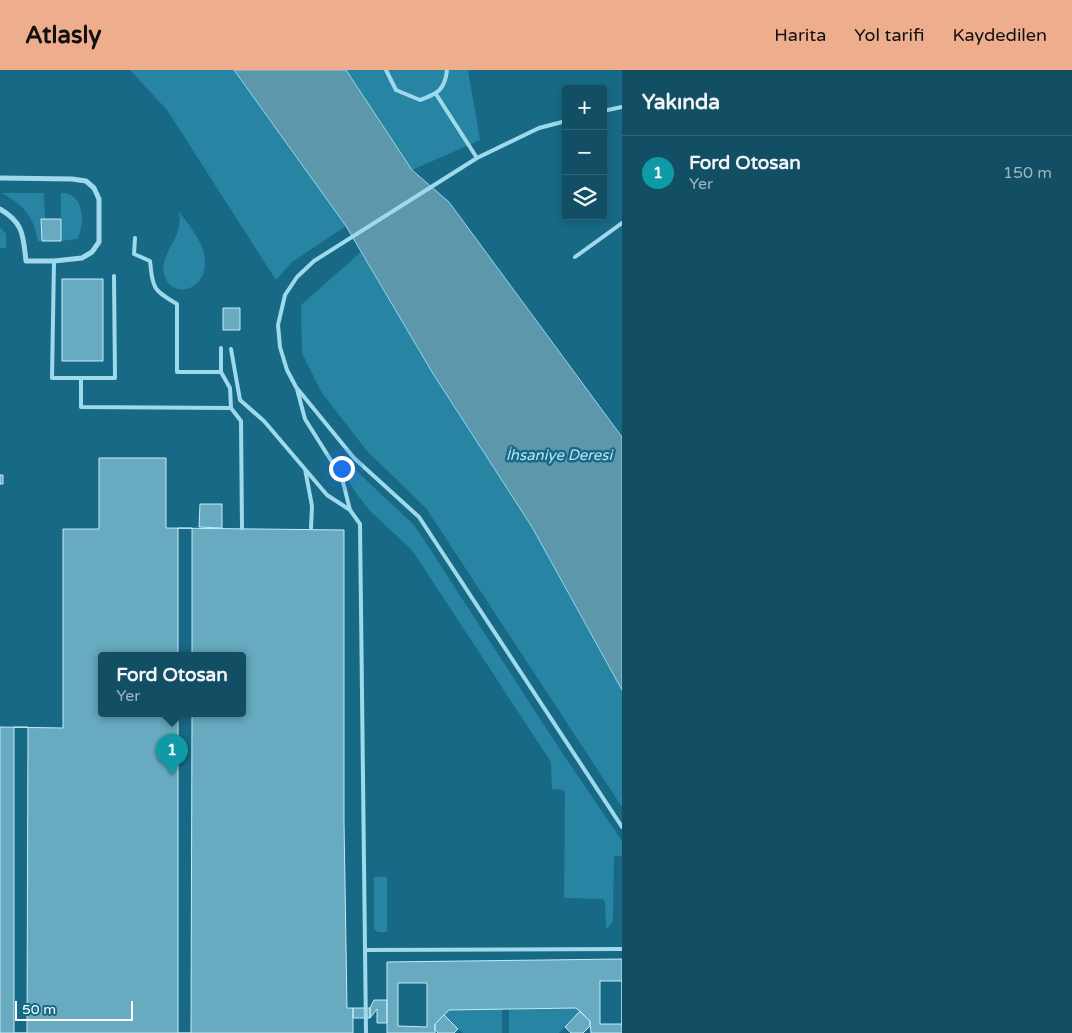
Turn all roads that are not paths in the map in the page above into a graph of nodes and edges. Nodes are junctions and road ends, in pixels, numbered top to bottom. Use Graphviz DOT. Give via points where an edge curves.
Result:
graph roads {
  1 [pos="386,70"];
  2 [pos="447,70"];
  3 [pos="436,94"];
  4 [pos="616,107"];
  5 [pos="622,107"];
  6 [pos="607,110"];
  7 [pos="622,111"];
  8 [pos="562,122"];
  9 [pos="477,158"];
  10 [pos="0,178"];
  11 [pos="0,209"];
  12 [pos="622,223"];
  13 [pos="135,238"];
  14 [pos="574,257"];
  15 [pos="54,261"];
  16 [pos="114,276"];
  17 [pos="221,348"];
  18 [pos="231,349"];
  19 [pos="221,372"];
  20 [pos="81,378"];
  21 [pos="296,387"];
  22 [pos="231,408"];
  23 [pos="305,468"];
  24 [pos="350,510"];
  25 [pos="242,528"];
  26 [pos="311,528"];
  27 [pos="622,827"];
  28 [pos="622,949"];
  29 [pos="366,950"];
  30 [pos="366,1033"];
  1 -- 3 [label="lane" via="396,90 420,100"];
  2 -- 3 [label="lane" via="442,87"];
  3 -- 9 [label="lane"];
  4 -- 5 [label="lane"];
  4 -- 6 [label="lane"];
  4 -- 7 [label="lane"];
  8 -- 9 [label="lane" via="539,128"];
  9 -- 21 [label="lane" via="314,261 297,277 285,295 278,325 280,347"];
  10 -- 15 [label="street" via="72,179 86,181 94,188 99,199 99,242 82,258"];
  11 -- 15 [label="street" via="12,216 22,230 26,261"];
  12 -- 14 [label="lane"];
  13 -- 19 [label="lane" via="134,254 150,261 157,292 177,304 177,372"];
  15 -- 20 [label="lane" via="52,378"];
  16 -- 20 [label="lane" via="115,378"];
  17 -- 19 [label="lane"];
  18 -- 23 [label="lane" via="240,400 264,421"];
  19 -- 22 [label="lane" via="230,388"];
  20 -- 22 [label="lane" via="81,407"];
  21 -- 24 [label="lane" via="305,419 342,478"];
  21 -- 27 [label="lane" via="354,458 419,517"];
  22 -- 25 [label="lane" via="242,421"];
  23 -- 24 [label="lane" via="328,495"];
  23 -- 26 [label="lane" via="312,506"];
  24 -- 29 [label="lane" via="360,524"];
  28 -- 29 [label="lane"];
  29 -- 30 [label="lane"];
}
